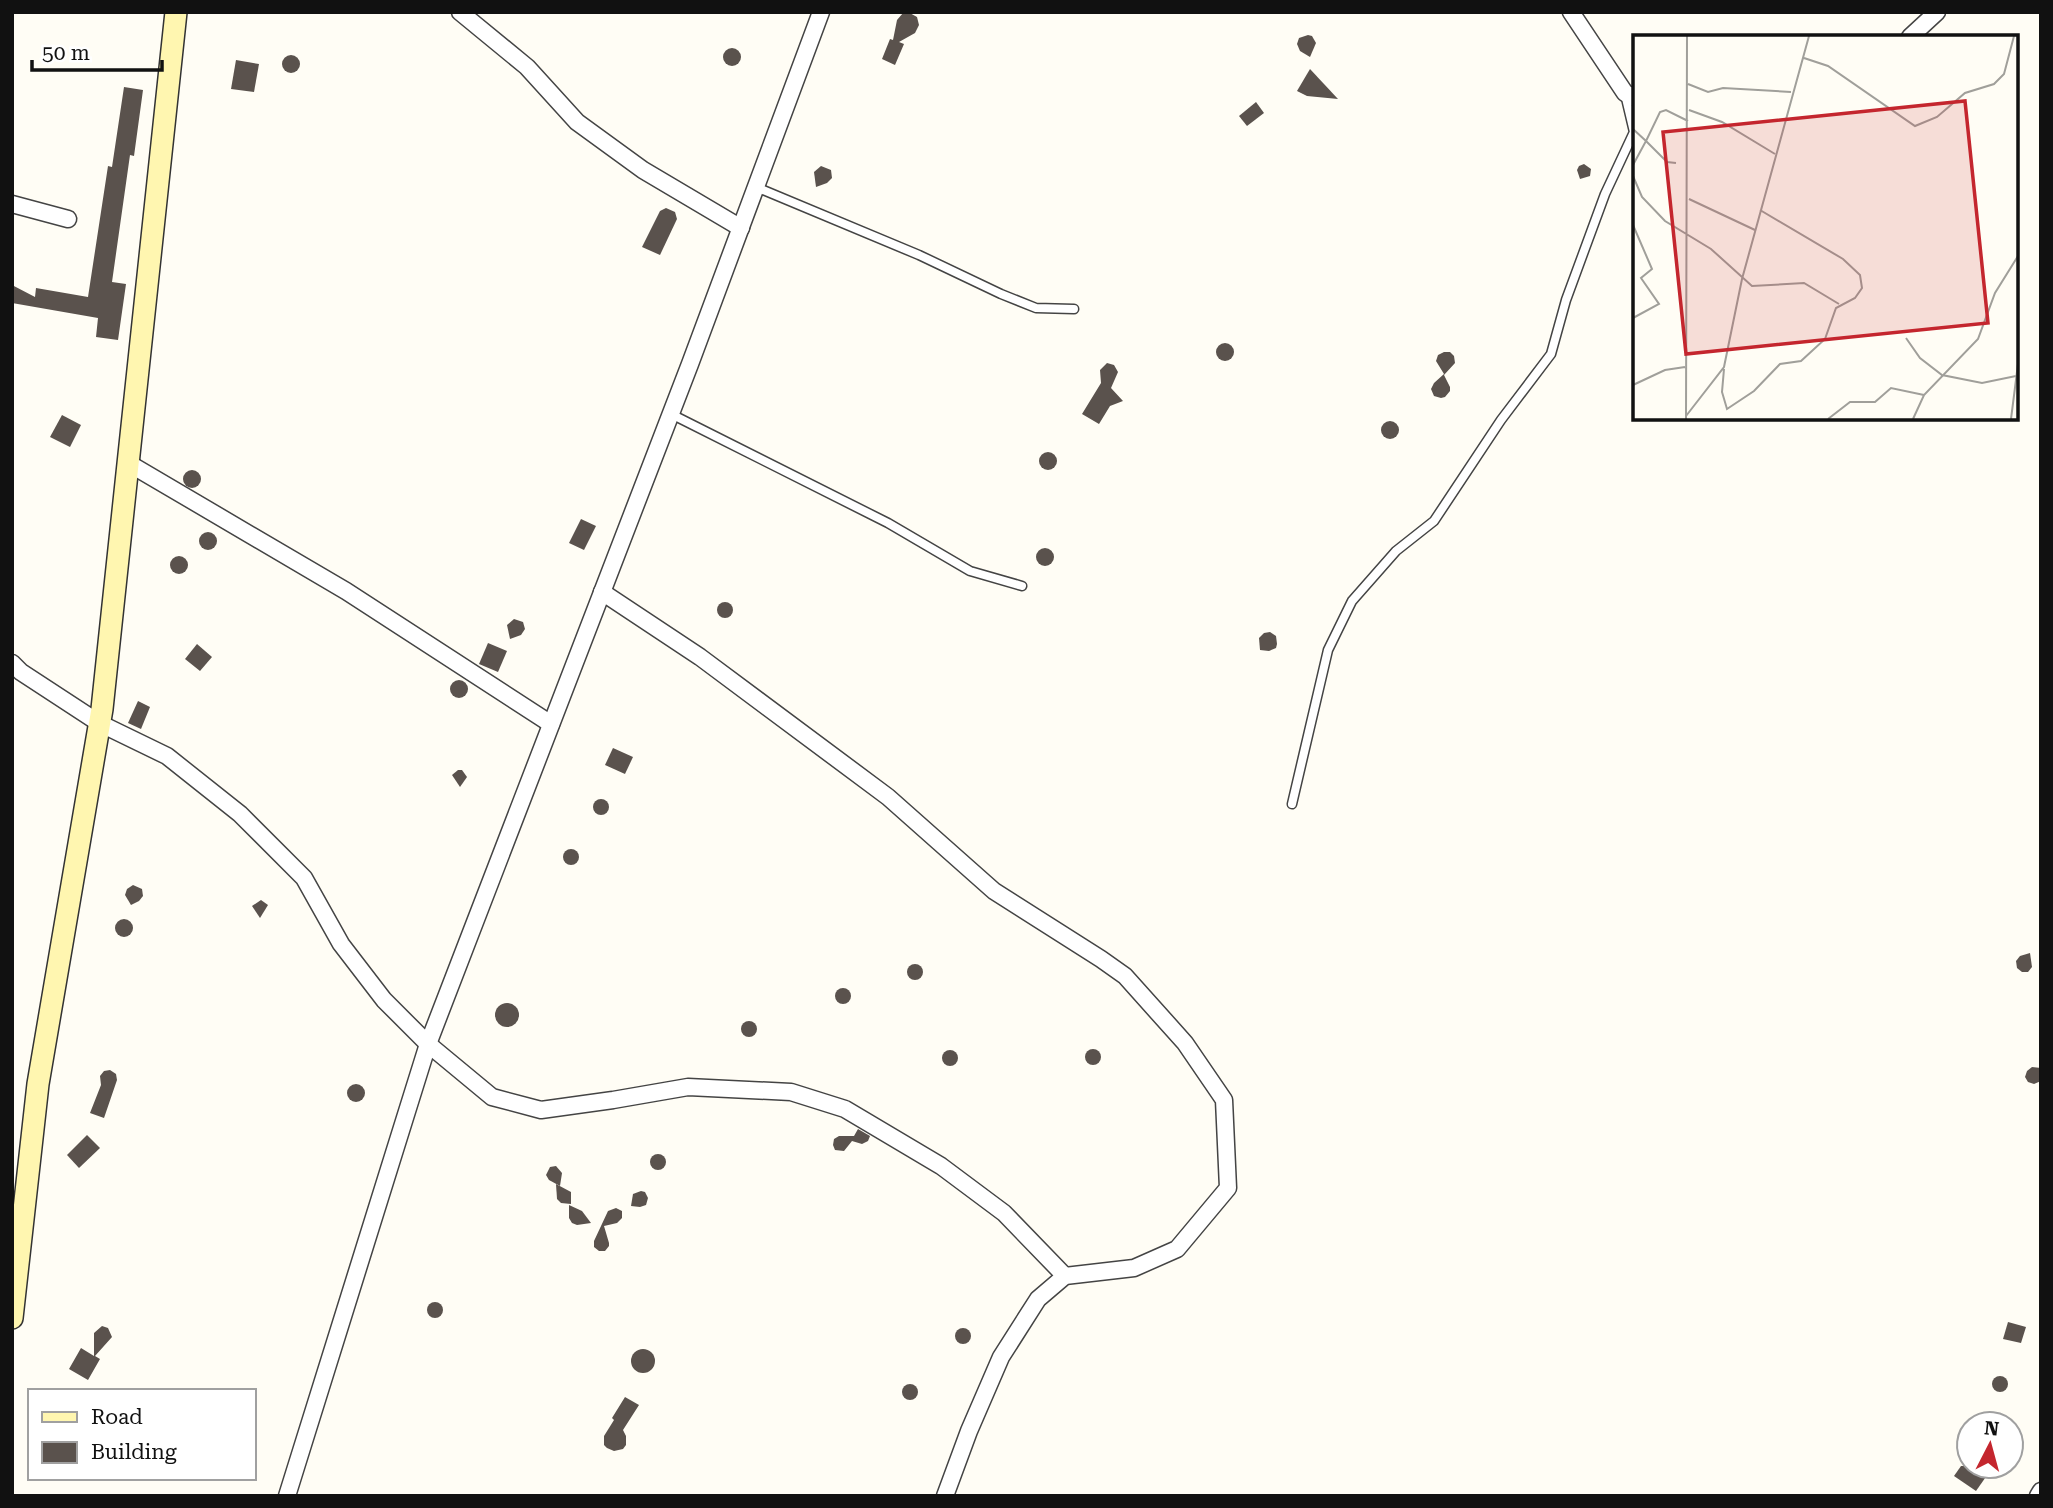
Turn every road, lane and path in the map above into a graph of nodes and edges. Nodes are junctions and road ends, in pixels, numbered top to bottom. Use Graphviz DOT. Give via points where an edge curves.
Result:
graph roads {
  1 [pos="176,12"];
  2 [pos="460,12"];
  3 [pos="821,12"];
  4 [pos="1571,12"];
  5 [pos="1937,12"];
  6 [pos="1912,35"];
  7 [pos="1630,96"];
  8 [pos="1633,123"];
  9 [pos="1633,134"];
  10 [pos="756,187"];
  11 [pos="12,204"];
  12 [pos="68,219"];
  13 [pos="741,228"];
  14 [pos="1073,309"];
  15 [pos="671,414"];
  16 [pos="128,463"];
  17 [pos="1023,586"];
  18 [pos="602,592"];
  19 [pos="12,663"];
  20 [pos="99,723"];
  21 [pos="551,724"];
  22 [pos="1292,804"];
  23 [pos="428,1044"];
  24 [pos="1065,1276"];
  25 [pos="12,1318"];
  26 [pos="2041,1491"];
  27 [pos="287,1496"];
  28 [pos="945,1496"];
  29 [pos="2038,1496"];
  1 -- 16 [label="street"];
  2 -- 13 [label="street" via="527,67 577,122 643,170"];
  3 -- 10 [label="street"];
  4 -- 7 [label="street"];
  5 -- 6 [label="street"];
  7 -- 8 [label="lane"];
  9 -- 22 [label="lane" via="1605,194 1551,354 1434,522 1396,551 1352,601 1328,650"];
  10 -- 13 [label="street"];
  10 -- 14 [label="lane" via="919,255 1000,295 1035,308"];
  11 -- 12 [label="street"];
  13 -- 15 [label="street"];
  15 -- 17 [label="lane" via="888,523 970,571"];
  15 -- 18 [label="street"];
  16 -- 20 [label="street"];
  16 -- 21 [label="street" via="346,591"];
  18 -- 21 [label="street"];
  18 -- 24 [label="street" via="700,657 888,797 993,891 1125,976 1185,1043 1224,1100 1228,1188 1177,1249 1134,1268"];
  19 -- 20 [label="street"];
  20 -- 23 [label="street" via="167,756 240,814 303,878 341,944 384,1000"];
  20 -- 25 [label="street" via="38,1084"];
  21 -- 23 [label="street"];
  23 -- 24 [label="street" via="492,1097 541,1110 688,1087 791,1093 845,1109 941,1166 1004,1213"];
  23 -- 27 [label="street"];
  24 -- 28 [label="street" via="1038,1298 1001,1357"];
  26 -- 29 [label="street"];
}
